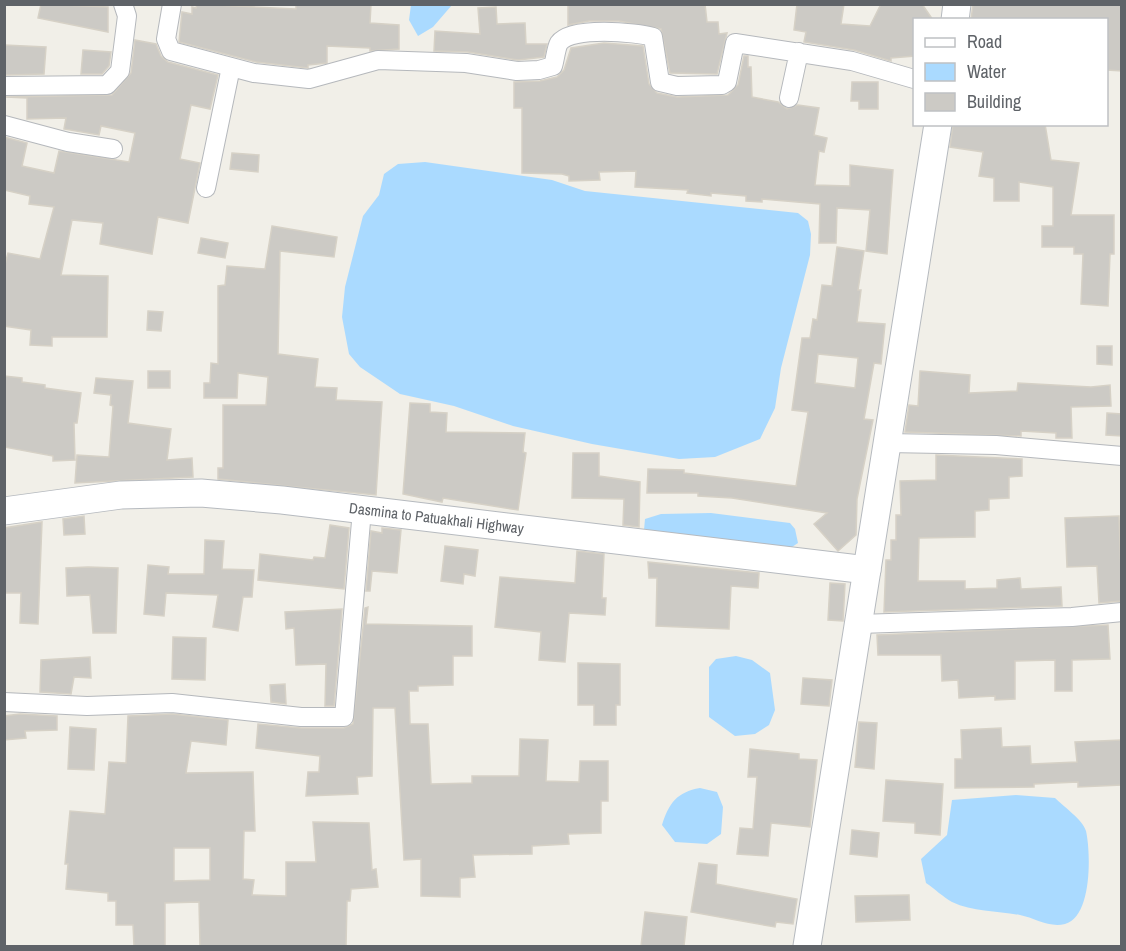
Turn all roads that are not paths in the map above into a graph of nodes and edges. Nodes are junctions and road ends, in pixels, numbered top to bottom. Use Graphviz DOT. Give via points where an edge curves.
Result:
graph roads {
  1 [pos="123,4"];
  2 [pos="172,4"];
  3 [pos="799,52"];
  4 [pos="231,67"];
  5 [pos="913,78"];
  6 [pos="4,86"];
  7 [pos="789,98"];
  8 [pos="4,125"];
  9 [pos="938,126"];
  10 [pos="113,149"];
  11 [pos="206,188"];
  12 [pos="887,443"];
  13 [pos="1122,456"];
  14 [pos="362,510"];
  15 [pos="4,511"];
  16 [pos="867,570"];
  17 [pos="1122,612"];
  18 [pos="859,624"];
  19 [pos="4,702"];
  20 [pos="807,946"];
  1 -- 6 [label="street" via="127,16 120,71 107,85"];
  2 -- 4 [label="street" via="165,39 171,51"];
  3 -- 4 [label="street" via="735,43 727,82 705,86 660,82 653,37 633,32 568,37 558,44 553,66 539,70 378,60 309,79"];
  3 -- 5 [label="street" via="852,61"];
  3 -- 7 [label="street"];
  4 -- 11 [label="street"];
  8 -- 10 [label="street"];
  9 -- 12 [label="street"];
  12 -- 13 [label="street" via="996,446"];
  12 -- 16 [label="street"];
  14 -- 15 [label="street, Dasmina to Patuakhali Highway" via="201,493 121,495"];
  14 -- 16 [label="street, Dasmina to Patuakhali Highway"];
  14 -- 19 [label="street" via="344,717 301,717 172,703 87,706"];
  16 -- 18 [label="street"];
  17 -- 18 [label="street"];
  18 -- 20 [label="street"];
}
